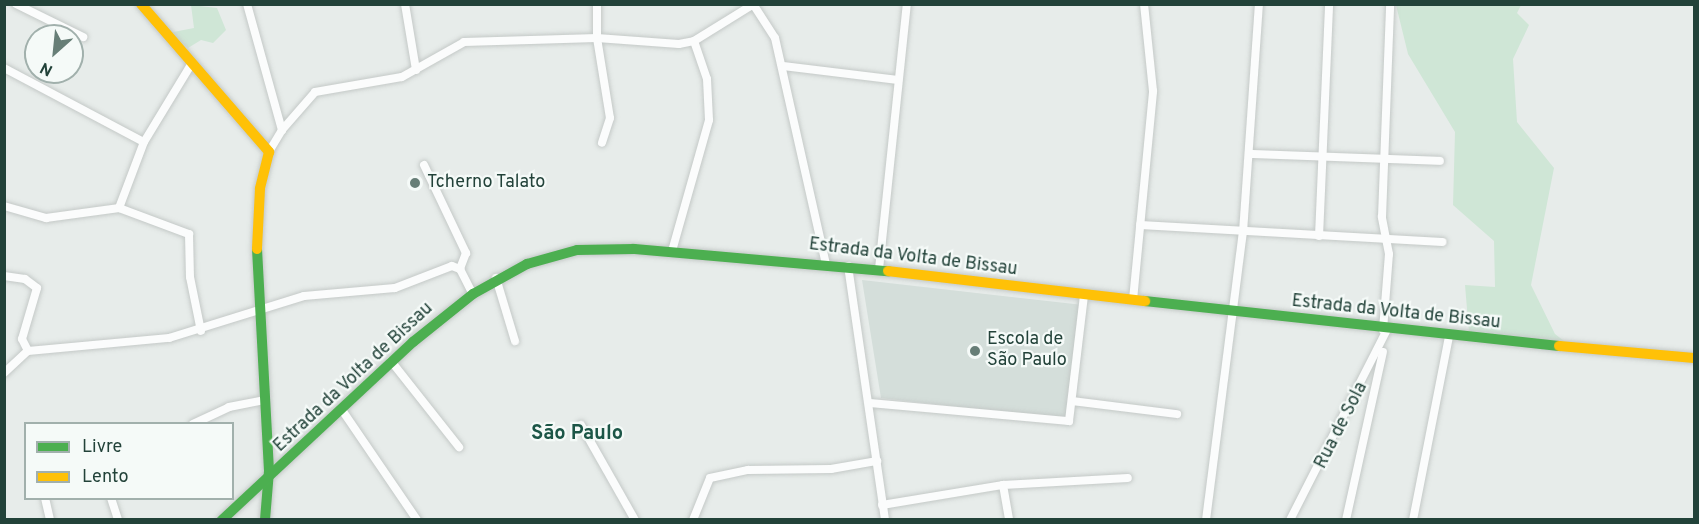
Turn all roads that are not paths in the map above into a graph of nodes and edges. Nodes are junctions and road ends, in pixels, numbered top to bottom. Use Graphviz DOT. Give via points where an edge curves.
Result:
graph roads {
  1 [pos="16,4"];
  2 [pos="141,4"];
  3 [pos="248,4"];
  4 [pos="405,4"];
  5 [pos="597,4"];
  6 [pos="907,4"];
  7 [pos="1144,4"];
  8 [pos="1259,4"];
  9 [pos="1329,4"];
  10 [pos="1390,4"];
  11 [pos="754,5"];
  12 [pos="57,24"];
  13 [pos="597,38"];
  14 [pos="694,41"];
  15 [pos="192,63"];
  16 [pos="783,66"];
  17 [pos="4,68"];
  18 [pos="416,70"];
  19 [pos="898,80"];
  20 [pos="282,130"];
  21 [pos="144,142"];
  22 [pos="602,143"];
  23 [pos="269,152"];
  24 [pos="1250,154"];
  25 [pos="1323,157"];
  26 [pos="1387,157"];
  27 [pos="1440,162"];
  28 [pos="424,165"];
  29 [pos="4,206"];
  30 [pos="119,208"];
  31 [pos="1140,225"];
  32 [pos="1243,232"];
  33 [pos="1319,236"];
  34 [pos="1387,242"];
  35 [pos="1443,242"];
  36 [pos="672,251"];
  37 [pos="826,264"];
  38 [pos="848,266"];
  39 [pos="460,269"];
  40 [pos="879,269"];
  41 [pos="4,276"];
  42 [pos="496,278"];
  43 [pos="473,294"];
  44 [pos="1084,295"];
  45 [pos="1133,300"];
  46 [pos="264,309"];
  47 [pos="1232,310"];
  48 [pos="1385,330"];
  49 [pos="201,331"];
  50 [pos="1449,337"];
  51 [pos="515,341"];
  52 [pos="1384,344"];
  53 [pos="28,351"];
  54 [pos="1695,358"];
  55 [pos="391,361"];
  56 [pos="4,373"];
  57 [pos="265,400"];
  58 [pos="1072,400"];
  59 [pos="870,404"];
  60 [pos="342,410"];
  61 [pos="1177,414"];
  62 [pos="195,422"];
  63 [pos="581,425"];
  64 [pos="459,447"];
  65 [pos="877,461"];
  66 [pos="1128,478"];
  67 [pos="269,479"];
  68 [pos="1003,485"];
  69 [pos="45,500"];
  70 [pos="112,500"];
  71 [pos="882,505"];
  72 [pos="50,519"];
  73 [pos="118,519"];
  74 [pos="222,519"];
  75 [pos="265,519"];
  76 [pos="417,519"];
  77 [pos="635,519"];
  78 [pos="693,519"];
  79 [pos="885,519"];
  80 [pos="1009,519"];
  81 [pos="1206,519"];
  82 [pos="1290,519"];
  83 [pos="1346,519"];
  84 [pos="1413,519"];
  1 -- 12 [label="street"];
  2 -- 15 [label="main road"];
  3 -- 20 [label="street"];
  4 -- 18 [label="street"];
  5 -- 13 [label="street"];
  6 -- 19 [label="street"];
  7 -- 31 [label="street" via="1153,91"];
  8 -- 24 [label="street"];
  9 -- 25 [label="street"];
  10 -- 26 [label="street, Rua de Sola"];
  11 -- 14 [label="street"];
  11 -- 16 [label="street" via="771,28"];
  13 -- 14 [label="street"];
  13 -- 18 [label="street" via="474,40"];
  13 -- 22 [label="street" via="610,118"];
  14 -- 36 [label="street" via="707,79 709,120"];
  15 -- 21 [label="street"];
  15 -- 23 [label="main road"];
  16 -- 19 [label="street"];
  16 -- 37 [label="street"];
  17 -- 21 [label="street"];
  18 -- 20 [label="street" via="315,92"];
  19 -- 40 [label="street"];
  20 -- 23 [label="street"];
  21 -- 30 [label="street"];
  23 -- 46 [label="main road" via="260,189 258,244"];
  24 -- 25 [label="street"];
  24 -- 32 [label="street"];
  25 -- 26 [label="street"];
  25 -- 33 [label="street"];
  26 -- 27 [label="street"];
  26 -- 34 [label="street, Rua de Sola" via="1382,217"];
  28 -- 39 [label="street" via="466,253"];
  29 -- 30 [label="street" via="46,218"];
  30 -- 49 [label="street" via="189,234 190,277"];
  31 -- 32 [label="street"];
  31 -- 45 [label="street"];
  32 -- 33 [label="street"];
  32 -- 47 [label="street"];
  33 -- 34 [label="street"];
  34 -- 35 [label="street"];
  34 -- 48 [label="street, Rua de Sola"];
  36 -- 37 [label="main road, Estrada da Volta de Bissau"];
  36 -- 42 [label="main road, Estrada da Volta de Bissau" via="577,250"];
  37 -- 38 [label="main road, Estrada da Volta de Bissau"];
  38 -- 40 [label="main road, Estrada da Volta de Bissau"];
  38 -- 59 [label="street"];
  39 -- 43 [label="street"];
  39 -- 46 [label="street" via="452,266 395,288 332,292"];
  40 -- 44 [label="main road, Estrada da Volta de Bissau"];
  41 -- 53 [label="street" via="25,279 36,288 22,339"];
  42 -- 43 [label="main road, Estrada da Volta de Bissau"];
  42 -- 51 [label="street"];
  43 -- 55 [label="main road, Estrada da Volta de Bissau"];
  44 -- 45 [label="main road, Estrada da Volta de Bissau"];
  44 -- 58 [label="street"];
  45 -- 47 [label="main road, Estrada da Volta de Bissau"];
  46 -- 49 [label="street"];
  46 -- 57 [label="main road"];
  47 -- 48 [label="main road, Estrada da Volta de Bissau"];
  47 -- 81 [label="street"];
  48 -- 50 [label="main road, Estrada da Volta de Bissau"];
  48 -- 52 [label="street, Rua de Sola"];
  49 -- 53 [label="street"];
  50 -- 54 [label="main road, Estrada da Volta de Bissau"];
  50 -- 84 [label="street"];
  52 -- 82 [label="street, Rua de Sola"];
  52 -- 83 [label="street"];
  53 -- 56 [label="street"];
  55 -- 60 [label="main road, Estrada da Volta de Bissau"];
  55 -- 64 [label="street"];
  57 -- 62 [label="street" via="229,407"];
  57 -- 67 [label="main road"];
  58 -- 59 [label="street" via="1069,422 1062,423"];
  58 -- 61 [label="street"];
  59 -- 65 [label="street"];
  60 -- 67 [label="main road, Estrada da Volta de Bissau"];
  60 -- 76 [label="street"];
  63 -- 77 [label="street"];
  65 -- 71 [label="street"];
  65 -- 78 [label="street" via="831,469 748,470 710,478"];
  66 -- 68 [label="street"];
  67 -- 74 [label="main road, Estrada da Volta de Bissau"];
  67 -- 75 [label="main road"];
  68 -- 71 [label="street"];
  68 -- 80 [label="street"];
  69 -- 72 [label="street"];
  70 -- 73 [label="street"];
  71 -- 79 [label="street"];
}
